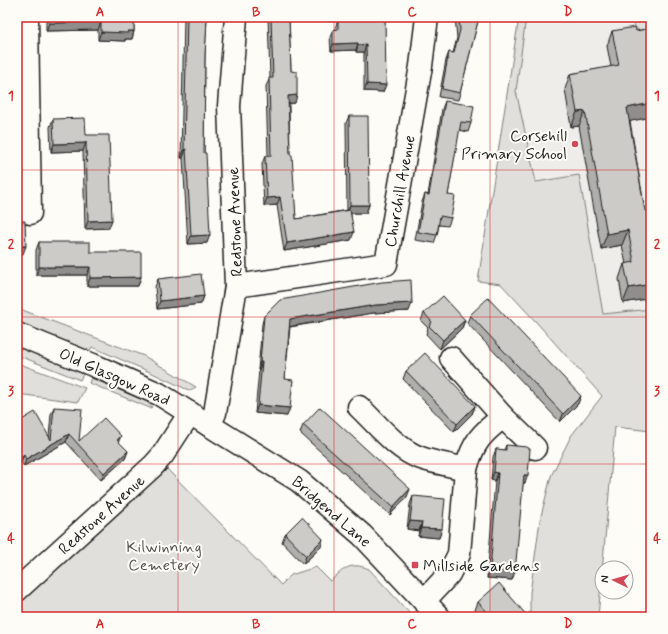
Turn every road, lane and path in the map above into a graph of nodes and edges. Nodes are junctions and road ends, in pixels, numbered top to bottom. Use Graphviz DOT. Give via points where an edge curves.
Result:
graph roads {
  1 [pos="27,17"];
  2 [pos="236,17"];
  3 [pos="427,17"];
  4 [pos="30,213"];
  5 [pos="236,286"];
  6 [pos="17,334"];
  7 [pos="451,358"];
  8 [pos="359,407"];
  9 [pos="190,413"];
  10 [pos="503,417"];
  11 [pos="209,425"];
  12 [pos="535,448"];
  13 [pos="466,469"];
  14 [pos="17,590"];
  15 [pos="424,601"];
  16 [pos="439,617"];
  1 -- 4 [label="street"];
  2 -- 5 [label="street, Redstone Avenue" via="229,106"];
  3 -- 5 [label="street, Churchill Avenue" via="421,66 386,264"];
  5 -- 11 [label="street, Redstone Avenue" via="215,413"];
  6 -- 9 [label="street, Old Glasgow Road" via="159,394"];
  7 -- 10 [label="street"];
  8 -- 13 [label="street" via="401,448 420,458"];
  9 -- 11 [label="street, Old Glasgow Road"];
  9 -- 14 [label="street, Redstone Avenue" via="153,466"];
  10 -- 12 [label="street"];
  10 -- 13 [label="street" via="476,443"];
  11 -- 15 [label="street, Bridgend Lane" via="299,481 362,535"];
  13 -- 15 [label="street" via="459,554 449,574"];
  15 -- 16 [label="street, Bridgend Lane"];
}
